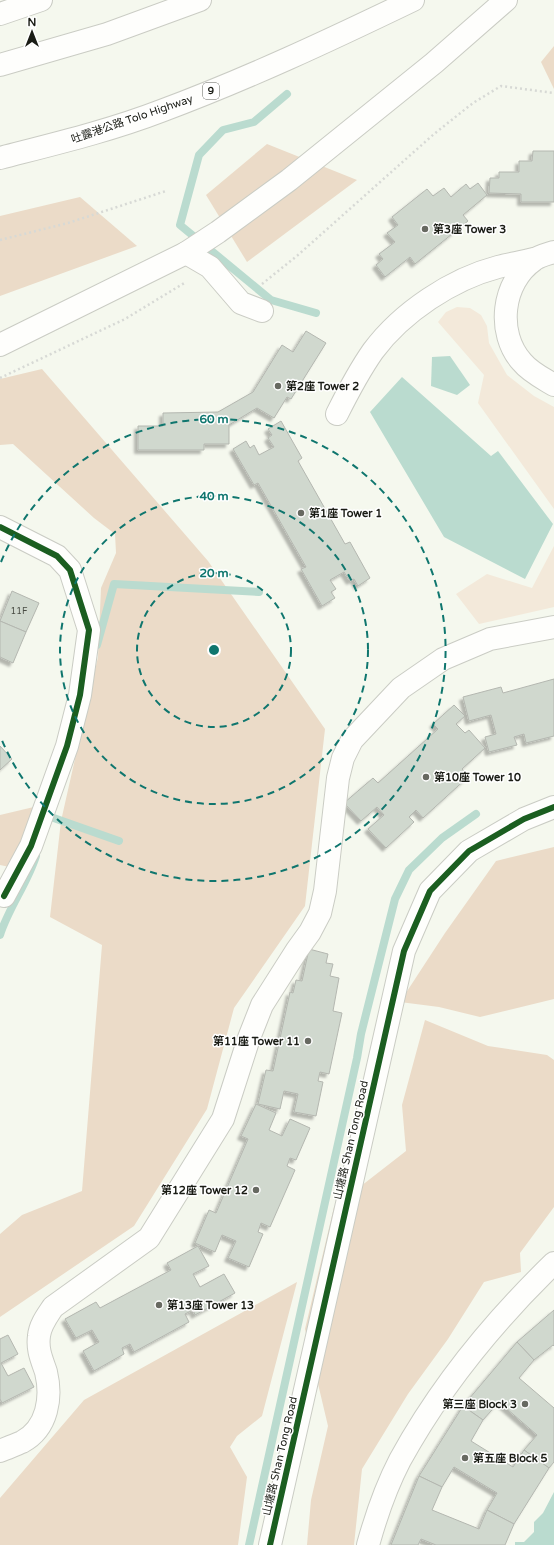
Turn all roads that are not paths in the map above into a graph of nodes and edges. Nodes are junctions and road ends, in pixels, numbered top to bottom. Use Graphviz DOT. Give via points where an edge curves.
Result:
graph roads {
  1 [pos="41,0"];
  2 [pos="200,0"];
  3 [pos="414,0"];
  4 [pos="506,0"];
  5 [pos="0,14"];
  6 [pos="0,65"];
  7 [pos="0,158"];
  8 [pos="186,252"];
  9 [pos="544,255"];
  10 [pos="262,310"];
  11 [pos="0,345"];
  12 [pos="554,385"];
  13 [pos="337,414"];
  14 [pos="0,527"];
  15 [pos="554,627"];
  16 [pos="554,807"];
  17 [pos="4,896"];
  18 [pos="554,1263"];
  19 [pos="0,1451"];
  20 [pos="270,1545"];
  21 [pos="368,1545"];
  1 -- 5 [label="main road"];
  2 -- 6 [label="main road" via="107,34"];
  3 -- 7 [label="main road, 吐露港公路 Tolo Highway / 9" via="341,36 159,112"];
  4 -- 8 [label="main road" via="434,63 289,180"];
  8 -- 10 [label="main road" via="210,267 241,303"];
  8 -- 11 [label="main road"];
  9 -- 12 [label="main road" via="514,281 505,308 507,337 522,362"];
  9 -- 13 [label="main road" via="498,267 462,281 430,299 400,322 374,349 353,380"];
  14 -- 17 [label="main road" via="57,556 70,570 89,630 80,695 67,746 31,846"];
  15 -- 19 [label="main road" via="490,639 443,659 401,688 352,740 342,758 338,778 325,891 320,913 262,1005 223,1119 149,1238 53,1307 43,1321 38,1337 39,1354 50,1390 47,1409 38,1427 24,1441"];
  16 -- 20 [label="main road, 山塘路 Shan Tong Road" via="524,819 469,851 430,891 404,951"];
  18 -- 21 [label="main road" via="504,1314 475,1349 423,1423 400,1461 378,1511"];
}
